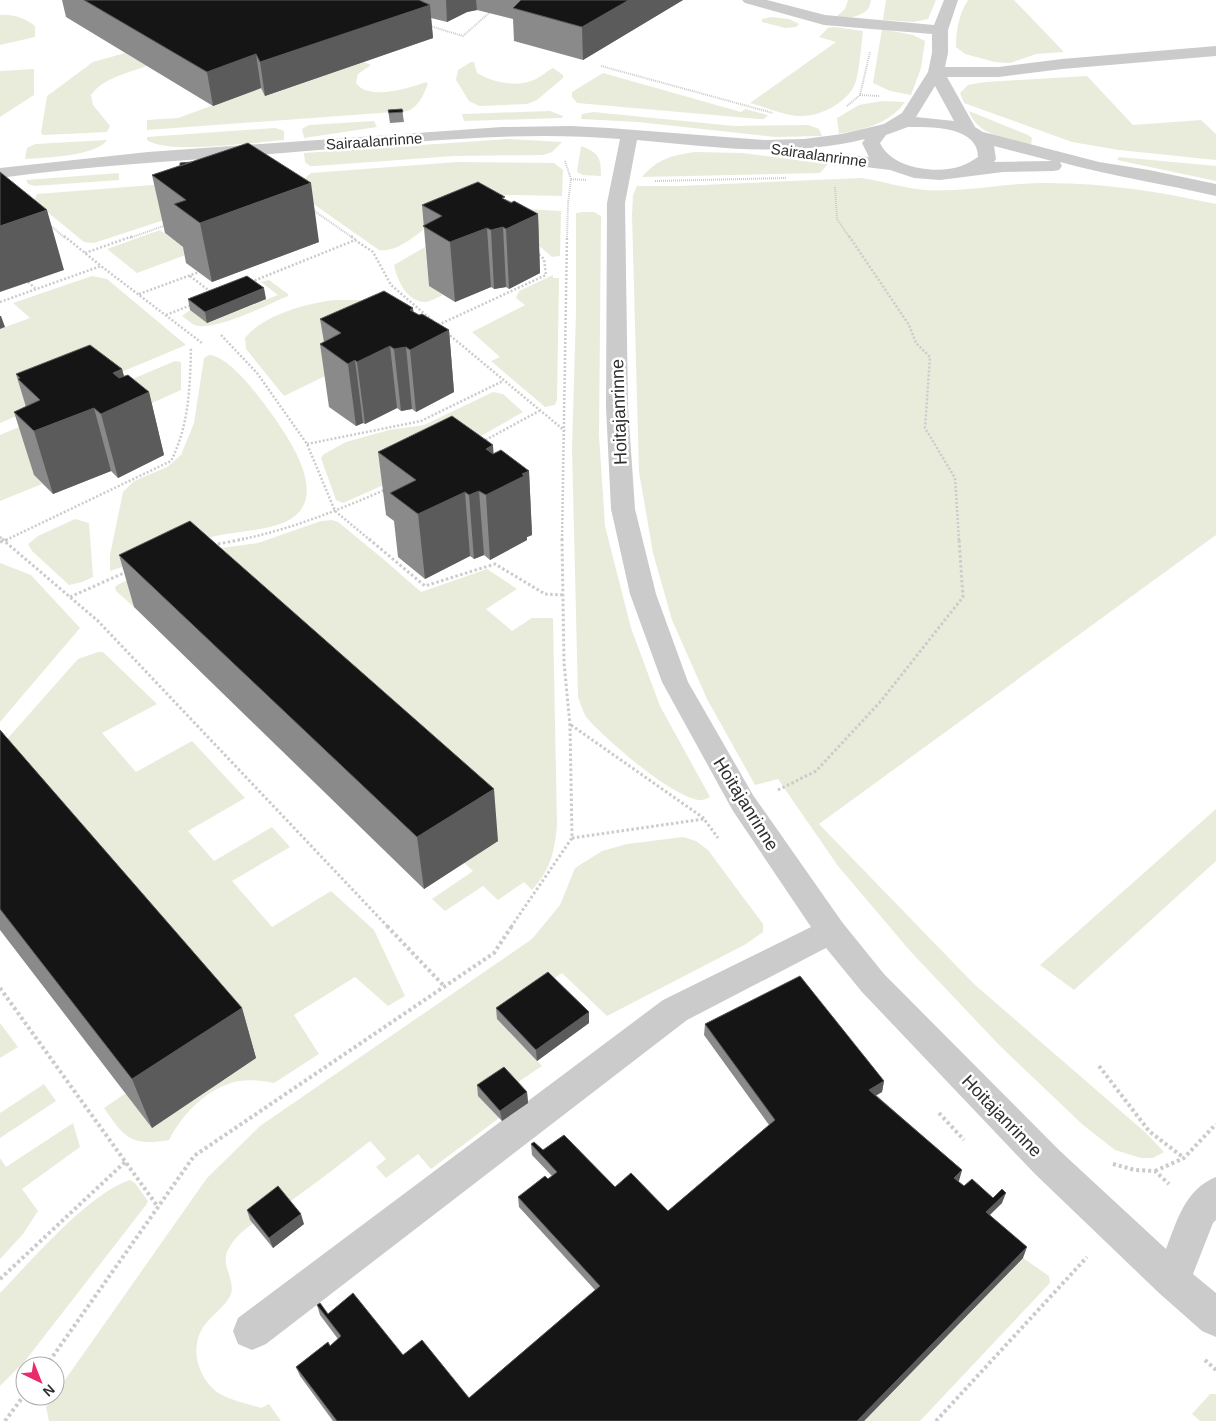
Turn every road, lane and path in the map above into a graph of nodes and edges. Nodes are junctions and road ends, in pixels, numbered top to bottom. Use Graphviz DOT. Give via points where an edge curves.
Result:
graph roads {
  1 [pos="750,0"];
  2 [pos="951,0"];
  3 [pos="489,13"];
  4 [pos="428,25"];
  5 [pos="876,25"];
  6 [pos="940,30"];
  7 [pos="1216,51"];
  8 [pos="601,66"];
  9 [pos="936,72"];
  10 [pos="846,107"];
  11 [pos="774,113"];
  12 [pos="886,128"];
  13 [pos="571,131"];
  14 [pos="973,133"];
  15 [pos="630,134"];
  16 [pos="748,145"];
  17 [pos="890,165"];
  18 [pos="1098,167"];
  19 [pos="970,170"];
  20 [pos="0,173"];
  21 [pos="835,184"];
  22 [pos="1216,190"];
  23 [pos="306,206"];
  24 [pos="46,223"];
  25 [pos="166,225"];
  26 [pos="355,240"];
  27 [pos="530,247"];
  28 [pos="85,253"];
  29 [pos="101,266"];
  30 [pos="199,272"];
  31 [pos="190,276"];
  32 [pos="28,282"];
  33 [pos="251,282"];
  34 [pos="36,289"];
  35 [pos="139,295"];
  36 [pos="216,296"];
  37 [pos="0,302"];
  38 [pos="199,302"];
  39 [pos="166,316"];
  40 [pos="438,325"];
  41 [pos="221,335"];
  42 [pos="202,343"];
  43 [pos="191,348"];
  44 [pos="503,381"];
  45 [pos="539,411"];
  46 [pos="565,431"];
  47 [pos="307,444"];
  48 [pos="478,444"];
  49 [pos="389,488"];
  50 [pos="335,511"];
  51 [pos="0,537"];
  52 [pos="5,541"];
  53 [pos="0,542"];
  54 [pos="207,546"];
  55 [pos="131,569"];
  56 [pos="563,595"];
  57 [pos="70,597"];
  58 [pos="776,792"];
  59 [pos="572,838"];
  60 [pos="720,841"];
  61 [pos="830,931"];
  62 [pos="444,986"];
  63 [pos="0,988"];
  64 [pos="1100,1066"];
  65 [pos="1216,1124"];
  66 [pos="1184,1158"];
  67 [pos="125,1162"];
  68 [pos="1155,1172"];
  69 [pos="1216,1194"];
  70 [pos="158,1207"];
  71 [pos="1117,1229"];
  72 [pos="0,1279"];
  73 [pos="1172,1280"];
  74 [pos="1216,1318"];
  75 [pos="252,1331"];
  76 [pos="53,1356"];
  77 [pos="16,1406"];
  78 [pos="5,1421"];
  79 [pos="936,1421"];
  1 -- 5 [label="street" via="824,20"];
  2 -- 6 [label="street"];
  3 -- 4 [label="path" via="463,36"];
  5 -- 6 [label="street"];
  5 -- 10 [label="path" via="860,95"];
  6 -- 9 [label="street"];
  7 -- 9 [label="street" via="999,72"];
  8 -- 11 [label="path"];
  9 -- 12 [label="street" via="908,116"];
  9 -- 14 [label="street"];
  12 -- 14 [label="street, Sairaalanrinne" via="906,122 930,122"];
  12 -- 16 [label="street, Sairaalanrinne" via="833,142"];
  12 -- 17 [label="street" via="872,137 870,144 872,152"];
  13 -- 15 [label="street, Sairaalanrinne"];
  13 -- 20 [label="street, Sairaalanrinne" via="469,133 126,159"];
  13 -- 46 [label="path" via="565,160 571,179"];
  14 -- 18 [label="street"];
  14 -- 19 [label="street" via="986,143 989,151 987,158"];
  15 -- 16 [label="street, Sairaalanrinne"];
  15 -- 61 [label="street, Hoitajanrinne" via="616,203 617,406 623,509 643,594 675,682 724,772"];
  16 -- 17 [label="street, Sairaalanrinne"];
  17 -- 19 [label="street" via="921,174"];
  18 -- 19 [label="street"];
  18 -- 22 [label="street"];
  21 -- 58 [label="path" via="837,219 909,325 916,344 930,357 925,428 955,478 963,597 880,701 816,771"];
  23 -- 26 [label="path"];
  24 -- 28 [label="path"];
  25 -- 28 [label="path"];
  26 -- 33 [label="path"];
  26 -- 40 [label="path" via="374,252 391,285"];
  27 -- 40 [label="path" via="544,259 546,275"];
  28 -- 29 [label="path"];
  29 -- 34 [label="path"];
  29 -- 35 [label="path"];
  30 -- 31 [label="path"];
  31 -- 35 [label="path"];
  31 -- 36 [label="path"];
  32 -- 34 [label="path"];
  34 -- 37 [label="path"];
  35 -- 39 [label="path"];
  38 -- 39 [label="path"];
  39 -- 42 [label="path"];
  40 -- 44 [label="path"];
  41 -- 47 [label="path" via="257,373"];
  43 -- 52 [label="path" via="190,402 178,448 171,461"];
  44 -- 45 [label="path"];
  44 -- 47 [label="path" via="421,422"];
  45 -- 46 [label="path"];
  45 -- 48 [label="path"];
  46 -- 56 [label="path"];
  47 -- 50 [label="path"];
  49 -- 50 [label="path"];
  50 -- 54 [label="path" via="271,534"];
  50 -- 56 [label="path" via="425,586 495,564 545,594"];
  51 -- 52 [label="path"];
  52 -- 53 [label="path"];
  52 -- 57 [label="path"];
  55 -- 57 [label="path"];
  56 -- 59 [label="path"];
  57 -- 62 [label="path" via="105,628"];
  59 -- 60 [label="path" via="704,819"];
  59 -- 62 [label="path" via="494,952"];
  61 -- 71 [label="street, Hoitajanrinne" via="873,983 1047,1162"];
  61 -- 75 [label="street" via="675,1010"];
  62 -- 70 [label="path" via="194,1156"];
  63 -- 67 [label="path"];
  64 -- 66 [label="path" via="1149,1131"];
  65 -- 66 [label="path"];
  66 -- 68 [label="path"];
  67 -- 70 [label="path"];
  67 -- 72 [label="path"];
  69 -- 73 [label="street" via="1199,1212"];
  70 -- 76 [label="path"];
  71 -- 73 [label="street, Hoitajanrinne"];
  71 -- 79 [label="path" via="1088,1256"];
  73 -- 74 [label="street, Hoitajanrinne"];
  77 -- 78 [label="path"];
}
